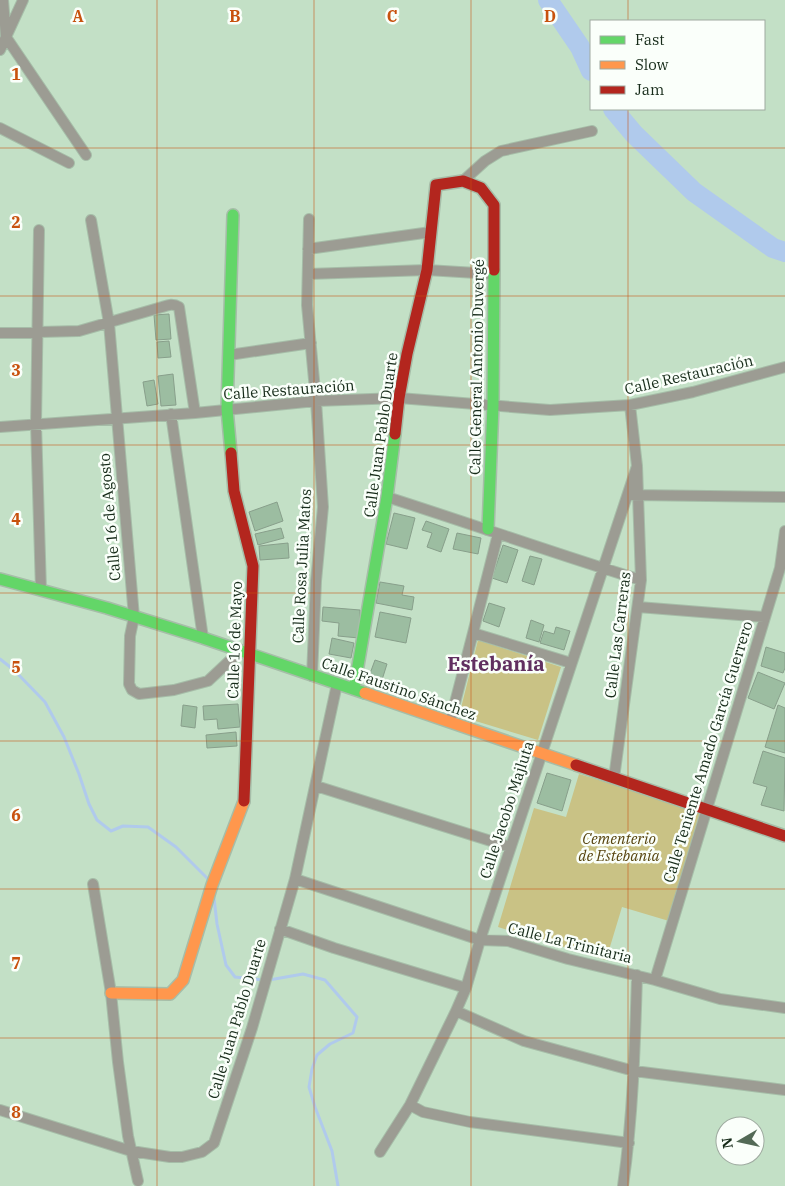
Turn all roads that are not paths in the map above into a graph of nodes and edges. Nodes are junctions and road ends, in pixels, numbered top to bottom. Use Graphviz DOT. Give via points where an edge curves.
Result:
graph roads {
  1 [pos="3,0"];
  2 [pos="23,0"];
  3 [pos="6,37"];
  4 [pos="0,50"];
  5 [pos="0,128"];
  6 [pos="592,131"];
  7 [pos="86,154"];
  8 [pos="70,163"];
  9 [pos="462,181"];
  10 [pos="233,215"];
  11 [pos="309,219"];
  12 [pos="91,220"];
  13 [pos="39,230"];
  14 [pos="431,232"];
  15 [pos="308,249"];
  16 [pos="427,270"];
  17 [pos="308,274"];
  18 [pos="493,274"];
  19 [pos="109,323"];
  20 [pos="38,332"];
  21 [pos="0,333"];
  22 [pos="311,344"];
  23 [pos="230,355"];
  24 [pos="785,367"];
  25 [pos="399,398"];
  26 [pos="316,401"];
  27 [pos="493,405"];
  28 [pos="630,405"];
  29 [pos="227,409"];
  30 [pos="195,413"];
  31 [pos="171,414"];
  32 [pos="116,418"];
  33 [pos="36,424"];
  34 [pos="0,427"];
  35 [pos="637,466"];
  36 [pos="627,494"];
  37 [pos="638,495"];
  38 [pos="387,497"];
  39 [pos="785,497"];
  40 [pos="785,531"];
  41 [pos="493,532"];
  42 [pos="603,568"];
  43 [pos="782,568"];
  44 [pos="0,577"];
  45 [pos="641,580"];
  46 [pos="41,590"];
  47 [pos="638,607"];
  48 [pos="134,617"];
  49 [pos="765,617"];
  50 [pos="474,633"];
  51 [pos="203,638"];
  52 [pos="244,653"];
  53 [pos="571,663"];
  54 [pos="312,676"];
  55 [pos="337,684"];
  56 [pos="354,689"];
  57 [pos="450,722"];
  58 [pos="541,753"];
  59 [pos="614,778"];
  60 [pos="316,786"];
  61 [pos="706,810"];
  62 [pos="785,836"];
  63 [pos="510,848"];
  64 [pos="295,878"];
  65 [pos="93,884"];
  66 [pos="280,929"];
  67 [pos="480,940"];
  68 [pos="637,976"];
  69 [pos="655,980"];
  70 [pos="466,988"];
  71 [pos="111,993"];
  72 [pos="785,1008"];
  73 [pos="456,1010"];
  74 [pos="634,1071"];
  75 [pos="785,1090"];
  76 [pos="410,1105"];
  77 [pos="0,1110"];
  78 [pos="629,1143"];
  79 [pos="131,1151"];
  80 [pos="380,1152"];
  81 [pos="138,1181"];
  82 [pos="623,1186"];
  1 -- 3 [label="street"];
  2 -- 3 [label="street"];
  3 -- 4 [label="street"];
  3 -- 7 [label="street"];
  5 -- 8 [label="street"];
  6 -- 9 [label="street" via="501,151"];
  9 -- 14 [label="street, Calle Juan Pablo Duarte" via="436,186"];
  9 -- 18 [label="street, Calle General Antonio Duvergé" via="481,188 494,205"];
  10 -- 23 [label="street, Calle 16 de Mayo"];
  11 -- 15 [label="street, Calle Rosa Julia Matos"];
  12 -- 19 [label="street, Calle 16 de Agosto"];
  13 -- 20 [label="street"];
  14 -- 15 [label="street"];
  14 -- 16 [label="street, Calle Juan Pablo Duarte"];
  15 -- 17 [label="street, Calle Rosa Julia Matos"];
  16 -- 17 [label="street"];
  16 -- 18 [label="street"];
  16 -- 25 [label="street, Calle Juan Pablo Duarte"];
  17 -- 22 [label="street, Calle Rosa Julia Matos"];
  18 -- 27 [label="street, Calle General Antonio Duvergé"];
  19 -- 20 [label="street" via="79,332"];
  19 -- 30 [label="street" via="173,304 179,306"];
  19 -- 32 [label="street, Calle 16 de Agosto"];
  20 -- 21 [label="street"];
  20 -- 33 [label="street"];
  22 -- 23 [label="street"];
  22 -- 26 [label="street, Calle Rosa Julia Matos"];
  23 -- 29 [label="street, Calle 16 de Mayo"];
  24 -- 28 [label="street, Calle Restauración"];
  25 -- 26 [label="street, Calle Restauración"];
  25 -- 27 [label="street, Calle Restauración"];
  25 -- 38 [label="street, Calle Juan Pablo Duarte"];
  26 -- 29 [label="street, Calle Restauración"];
  26 -- 54 [label="street, Calle Rosa Julia Matos" via="323,507"];
  27 -- 28 [label="street, Calle Restauración" via="550,410"];
  27 -- 41 [label="street, Calle General Antonio Duvergé"];
  28 -- 35 [label="street, Calle Las Carreras"];
  29 -- 30 [label="street, Calle Restauración"];
  29 -- 52 [label="street, Calle 16 de Mayo" via="234,491 253,566"];
  30 -- 31 [label="street, Calle Restauración"];
  31 -- 32 [label="street, Calle Restauración"];
  31 -- 51 [label="street"];
  32 -- 33 [label="street, Calle Restauración"];
  32 -- 48 [label="street, Calle 16 de Agosto"];
  33 -- 34 [label="street, Calle Restauración"];
  33 -- 46 [label="street"];
  35 -- 36 [label="street, Calle Jacobo Majluta"];
  35 -- 37 [label="street, Calle Las Carreras"];
  36 -- 37 [label="street"];
  36 -- 42 [label="street, Calle Jacobo Majluta"];
  37 -- 39 [label="street"];
  37 -- 45 [label="street, Calle Las Carreras"];
  38 -- 41 [label="street"];
  38 -- 56 [label="street, Calle Juan Pablo Duarte"];
  40 -- 43 [label="street, Calle Teniente Amado García Guerrero"];
  41 -- 42 [label="street"];
  41 -- 50 [label="street, Calle General Antonio Duvergé"];
  42 -- 45 [label="street"];
  42 -- 53 [label="street, Calle Jacobo Majluta"];
  43 -- 49 [label="street, Calle Teniente Amado García Guerrero"];
  44 -- 46 [label="street, Calle Faustino Sánchez"];
  45 -- 47 [label="street, Calle Las Carreras"];
  46 -- 48 [label="street, Calle Faustino Sánchez"];
  47 -- 49 [label="street"];
  47 -- 59 [label="street, Calle Las Carreras"];
  48 -- 51 [label="street, Calle Faustino Sánchez"];
  48 -- 52 [label="street, Calle 16 de Agosto" via="130,636 129,684 139,694 174,690 208,681"];
  49 -- 61 [label="street, Calle Teniente Amado García Guerrero"];
  50 -- 53 [label="street"];
  50 -- 57 [label="street, Calle General Antonio Duvergé"];
  51 -- 52 [label="street, Calle Faustino Sánchez"];
  52 -- 54 [label="street, Calle Faustino Sánchez"];
  52 -- 71 [label="street, Calle 16 de Mayo" via="245,798 212,885 183,980 170,994"];
  53 -- 58 [label="street, Calle Jacobo Majluta"];
  54 -- 55 [label="street, Calle Faustino Sánchez"];
  55 -- 56 [label="street, Calle Faustino Sánchez"];
  55 -- 60 [label="street, Calle Juan Pablo Duarte"];
  56 -- 57 [label="street, Calle Faustino Sánchez"];
  57 -- 58 [label="street, Calle Faustino Sánchez"];
  58 -- 59 [label="street, Calle Faustino Sánchez"];
  58 -- 63 [label="street, Calle Jacobo Majluta"];
  59 -- 61 [label="street, Calle Faustino Sánchez"];
  60 -- 63 [label="street"];
  60 -- 64 [label="street, Calle Juan Pablo Duarte"];
  61 -- 62 [label="street, Calle Faustino Sánchez"];
  61 -- 69 [label="street, Calle Teniente Amado García Guerrero"];
  63 -- 67 [label="street, Calle Jacobo Majluta"];
  64 -- 66 [label="street, Calle Juan Pablo Duarte"];
  64 -- 67 [label="street, Calle La Trinitaria"];
  65 -- 71 [label="street"];
  66 -- 70 [label="street"];
  66 -- 79 [label="street, Calle Juan Pablo Duarte" via="214,1143 202,1152 182,1158"];
  67 -- 68 [label="street, Calle La Trinitaria" via="508,940"];
  67 -- 70 [label="street, Calle Jacobo Majluta"];
  68 -- 69 [label="street, Calle La Trinitaria"];
  68 -- 74 [label="street"];
  69 -- 72 [label="street, Calle La Trinitaria" via="720,999"];
  70 -- 73 [label="street, Calle Jacobo Majluta"];
  71 -- 79 [label="street"];
  73 -- 74 [label="street" via="524,1041"];
  73 -- 76 [label="street, Calle Jacobo Majluta"];
  74 -- 75 [label="street"];
  74 -- 78 [label="street"];
  76 -- 78 [label="street" via="424,1112 470,1122"];
  76 -- 80 [label="street, Calle Jacobo Majluta"];
  77 -- 79 [label="street, Calle Juan Pablo Duarte"];
  78 -- 82 [label="street"];
  79 -- 81 [label="street"];
}
